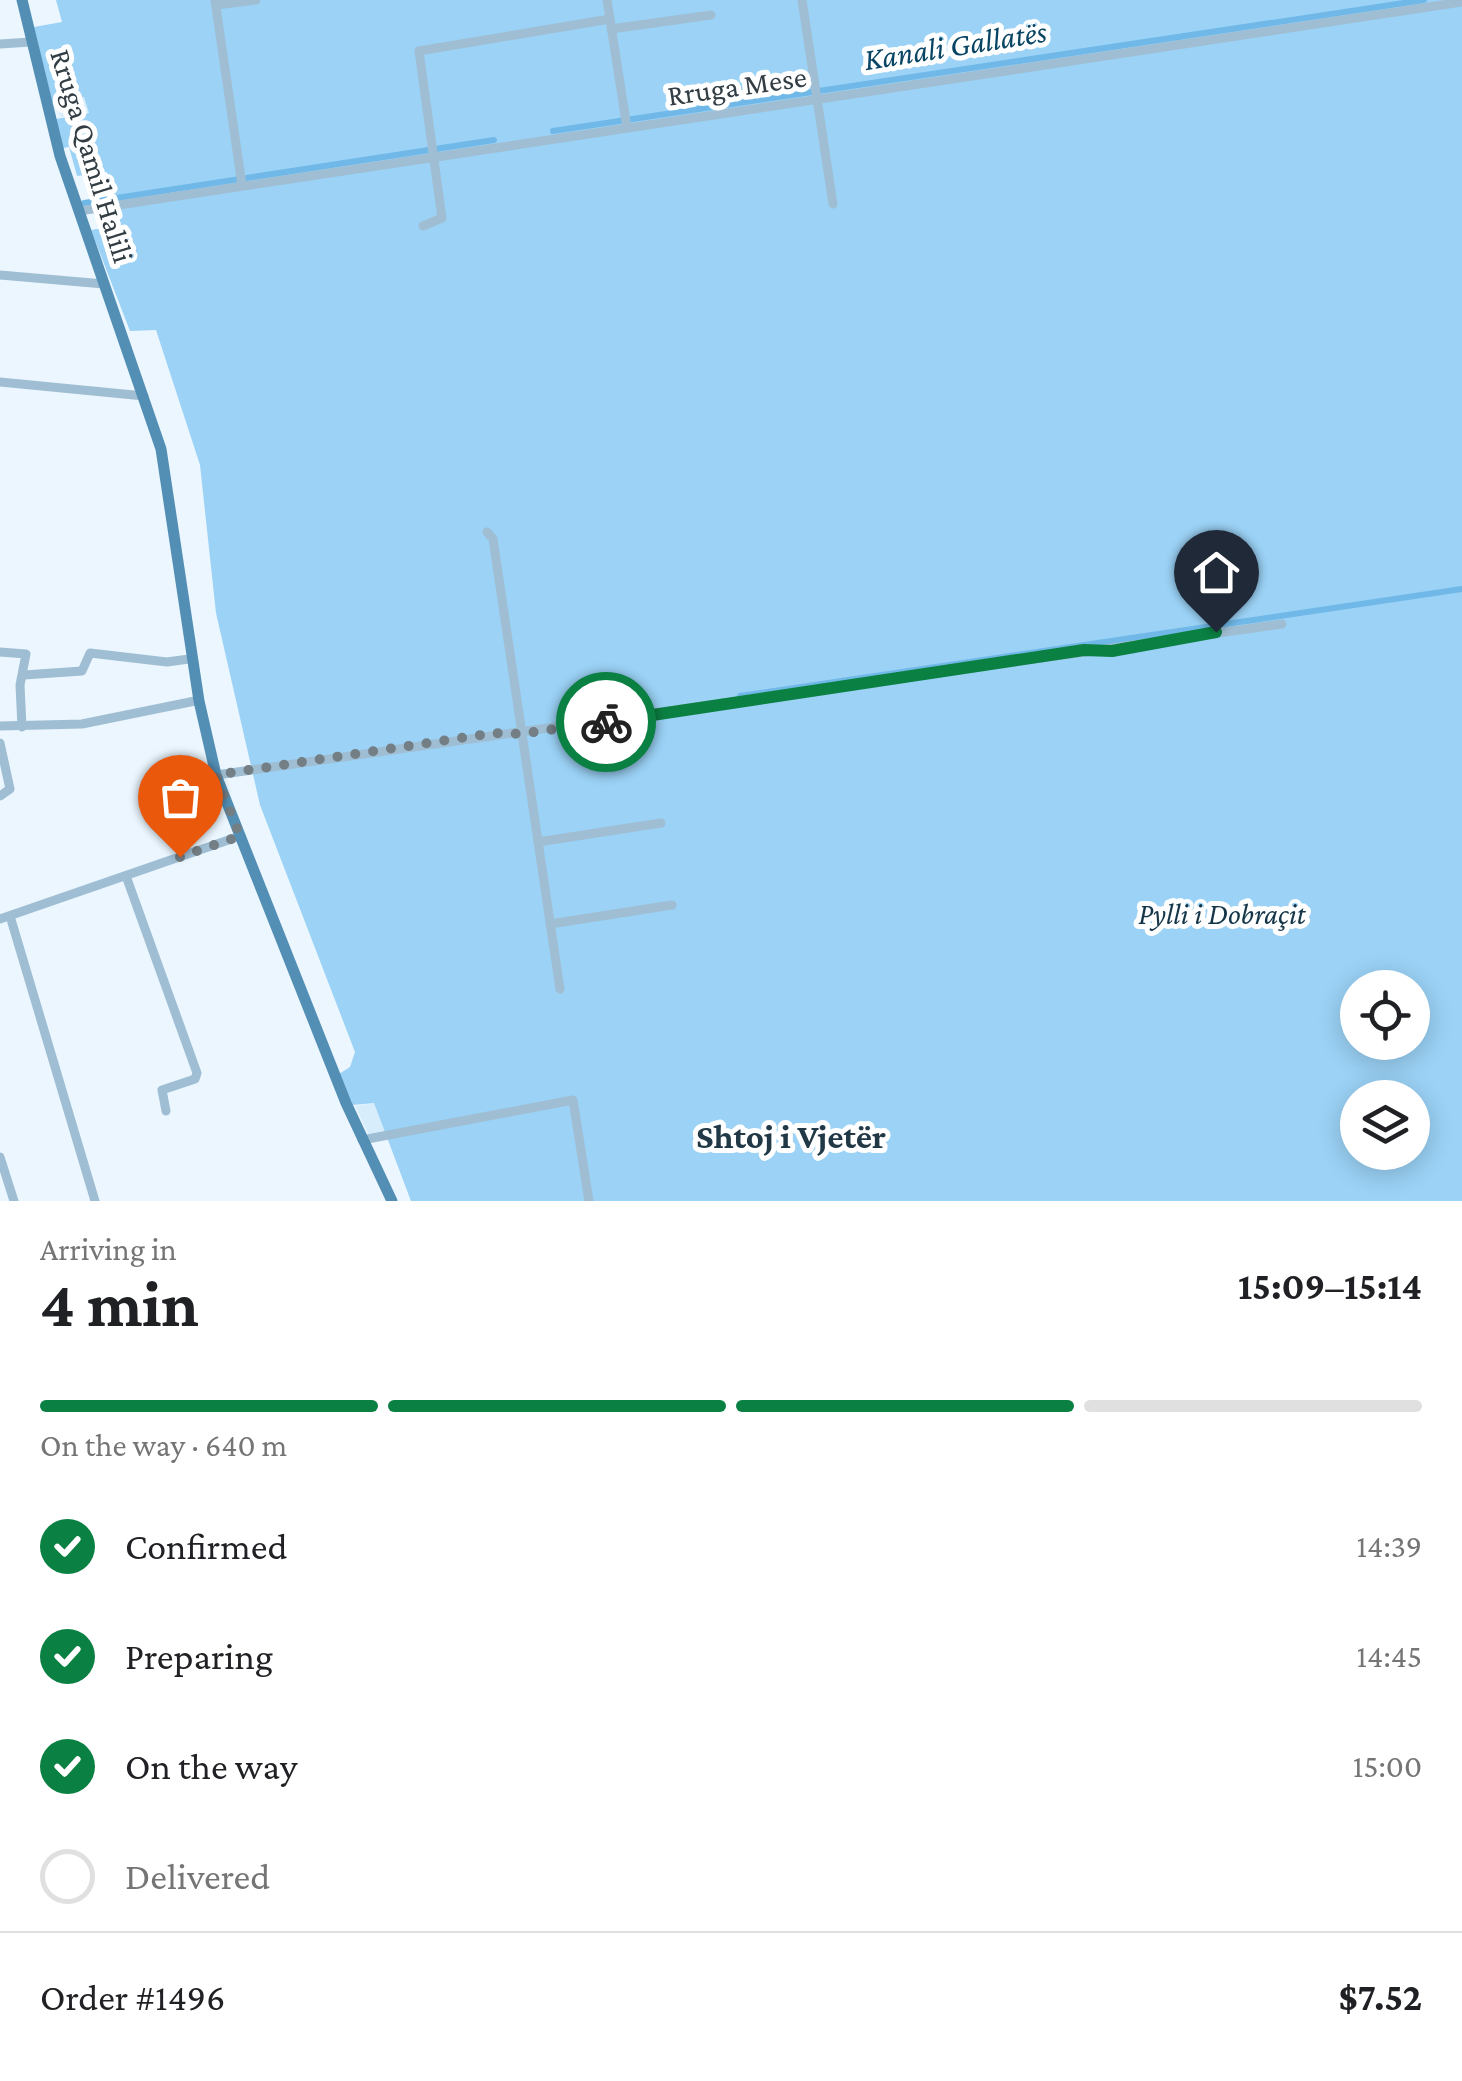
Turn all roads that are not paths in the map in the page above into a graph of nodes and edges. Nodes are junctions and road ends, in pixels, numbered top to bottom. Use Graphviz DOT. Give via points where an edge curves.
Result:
graph roads {
  1 [pos="22,0"];
  2 [pos="256,0"];
  3 [pos="607,0"];
  4 [pos="802,0"];
  5 [pos="1462,2"];
  6 [pos="216,3"];
  7 [pos="711,15"];
  8 [pos="611,24"];
  9 [pos="32,42"];
  10 [pos="0,44"];
  11 [pos="815,95"];
  12 [pos="625,122"];
  13 [pos="433,151"];
  14 [pos="242,178"];
  15 [pos="833,204"];
  16 [pos="79,211"];
  17 [pos="424,226"];
  18 [pos="0,275"];
  19 [pos="104,284"];
  20 [pos="0,382"];
  21 [pos="144,396"];
  22 [pos="487,532"];
  23 [pos="182,581"];
  24 [pos="1282,624"];
  25 [pos="0,652"];
  26 [pos="189,659"];
  27 [pos="24,675"];
  28 [pos="195,702"];
  29 [pos="0,726"];
  30 [pos="22,727"];
  31 [pos="520,734"];
  32 [pos="0,744"];
  33 [pos="216,775"];
  34 [pos="0,796"];
  35 [pos="661,823"];
  36 [pos="238,837"];
  37 [pos="538,842"];
  38 [pos="126,876"];
  39 [pos="672,905"];
  40 [pos="5,918"];
  41 [pos="550,924"];
  42 [pos="560,989"];
  43 [pos="166,1111"];
  44 [pos="362,1140"];
  45 [pos="0,1158"];
  46 [pos="14,1201"];
  47 [pos="95,1201"];
  48 [pos="392,1201"];
  49 [pos="590,1201"];
  1 -- 9 [label="main road, Rruga Qamil Halili"];
  2 -- 6 [label="street"];
  3 -- 8 [label="street"];
  4 -- 11 [label="street"];
  5 -- 11 [label="street, Rruga Mese"];
  6 -- 14 [label="street"];
  7 -- 8 [label="street"];
  8 -- 12 [label="street"];
  8 -- 13 [label="street" via="419,51"];
  9 -- 10 [label="street, Rruga Qamil Halili"];
  9 -- 16 [label="main road, Rruga Qamil Halili"];
  11 -- 12 [label="street, Rruga Mese"];
  11 -- 15 [label="street"];
  12 -- 13 [label="street, Rruga Mese"];
  13 -- 14 [label="street, Rruga Mese"];
  13 -- 17 [label="street" via="442,218"];
  14 -- 16 [label="street, Rruga Mese"];
  16 -- 19 [label="main road, Rruga Qamil Halili"];
  18 -- 19 [label="street, Rruga Qamil Halili"];
  19 -- 21 [label="main road, Rruga Qamil Halili"];
  20 -- 21 [label="street"];
  21 -- 23 [label="main road, Rruga Qamil Halili" via="168,482"];
  22 -- 31 [label="street"];
  23 -- 26 [label="main road"];
  23 -- 33 [label="main road"];
  24 -- 31 [label="street"];
  25 -- 27 [label="street" via="24,651"];
  26 -- 27 [label="street" via="90,653 82,671"];
  26 -- 28 [label="main road"];
  27 -- 30 [label="street"];
  28 -- 30 [label="street" via="82,724"];
  28 -- 36 [label="main road" via="206,755"];
  29 -- 30 [label="street"];
  31 -- 33 [label="street"];
  31 -- 37 [label="street"];
  32 -- 34 [label="street" via="10,789"];
  33 -- 36 [label="main road"];
  35 -- 37 [label="street"];
  36 -- 38 [label="street"];
  36 -- 44 [label="main road"];
  37 -- 41 [label="street"];
  38 -- 40 [label="street"];
  38 -- 43 [label="street" via="196,1073 164,1089"];
  39 -- 41 [label="street"];
  40 -- 47 [label="street"];
  41 -- 42 [label="street"];
  44 -- 48 [label="main road"];
  44 -- 49 [label="street" via="572,1100"];
  45 -- 46 [label="street"];
}
